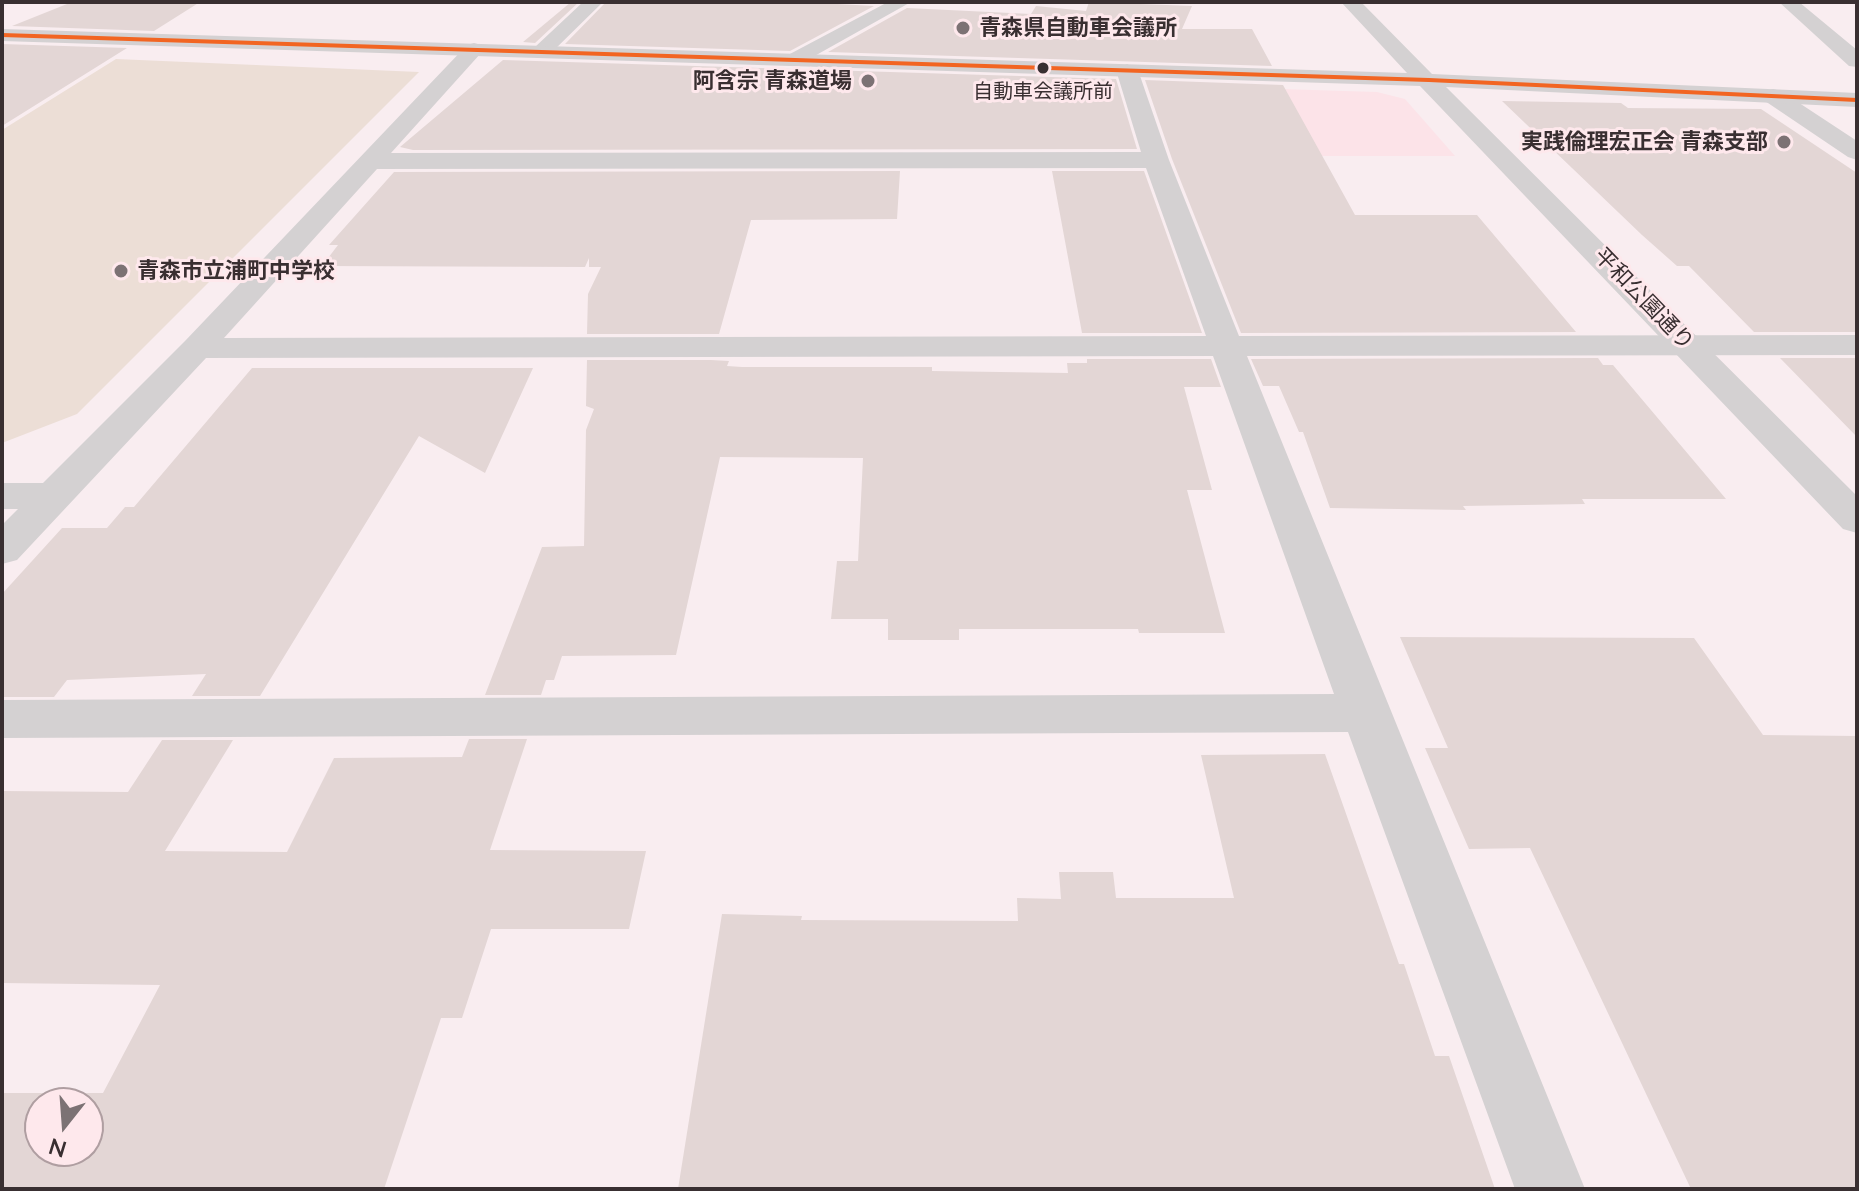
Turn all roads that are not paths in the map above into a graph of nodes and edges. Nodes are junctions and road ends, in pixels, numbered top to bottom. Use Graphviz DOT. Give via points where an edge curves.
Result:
graph roads {
  1 [pos="594,2"];
  2 [pos="902,2"];
  3 [pos="1350,2"];
  4 [pos="1788,2"];
  5 [pos="2,35"];
  6 [pos="474,49"];
  7 [pos="542,51"];
  8 [pos="795,59"];
  9 [pos="1857,61"];
  10 [pos="1127,70"];
  11 [pos="1429,80"];
  12 [pos="1773,96"];
  13 [pos="1857,100"];
  14 [pos="1857,152"];
  15 [pos="1156,160"];
  16 [pos="369,161"];
  17 [pos="1688,345"];
  18 [pos="1857,345"];
  19 [pos="1228,347"];
  20 [pos="197,348"];
  21 [pos="2,496"];
  22 [pos="52,496"];
  23 [pos="1857,520"];
  24 [pos="2,550"];
  25 [pos="1365,713"];
  26 [pos="2,719"];
  27 [pos="1550,1189"];
  1 -- 7 [label="street"];
  2 -- 8 [label="street"];
  3 -- 11 [label="street, 平和公園通り"];
  4 -- 9 [label="street"];
  5 -- 6 [label="street"];
  6 -- 7 [label="street"];
  6 -- 16 [label="street"];
  7 -- 8 [label="street"];
  8 -- 10 [label="street"];
  10 -- 11 [label="street"];
  10 -- 15 [label="street"];
  11 -- 12 [label="street"];
  11 -- 17 [label="street, 平和公園通り"];
  12 -- 13 [label="street"];
  12 -- 14 [label="street"];
  15 -- 16 [label="street"];
  15 -- 19 [label="street"];
  16 -- 20 [label="street"];
  17 -- 18 [label="street"];
  17 -- 19 [label="street"];
  17 -- 23 [label="street, 平和公園通り"];
  19 -- 20 [label="street"];
  19 -- 25 [label="street"];
  20 -- 22 [label="street"];
  21 -- 22 [label="street"];
  22 -- 24 [label="street"];
  25 -- 26 [label="street"];
  25 -- 27 [label="street"];
}
